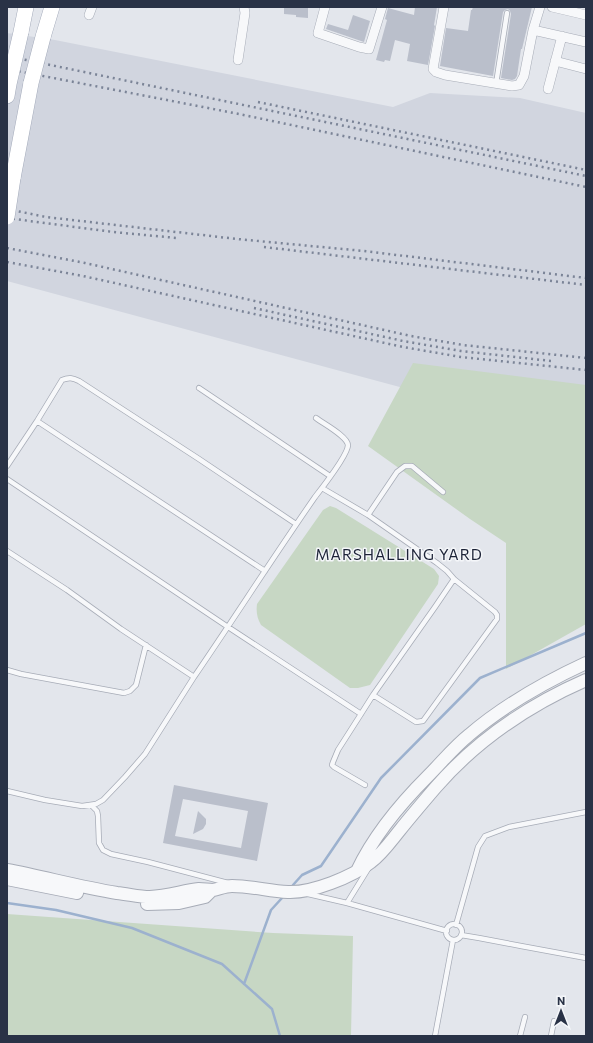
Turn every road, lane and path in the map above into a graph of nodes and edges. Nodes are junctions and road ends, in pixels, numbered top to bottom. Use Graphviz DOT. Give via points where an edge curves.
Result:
graph roads {
  1 [pos="44,7"];
  2 [pos="52,7"];
  3 [pos="244,7"];
  4 [pos="325,7"];
  5 [pos="382,7"];
  6 [pos="444,7"];
  7 [pos="540,7"];
  8 [pos="552,7"];
  9 [pos="26,8"];
  10 [pos="507,13"];
  11 [pos="586,15"];
  12 [pos="533,30"];
  13 [pos="45,32"];
  14 [pos="562,36"];
  15 [pos="586,42"];
  16 [pos="238,60"];
  17 [pos="555,61"];
  18 [pos="586,69"];
  19 [pos="496,84"];
  20 [pos="548,89"];
  21 [pos="8,90"];
  22 [pos="7,217"];
  23 [pos="198,388"];
  24 [pos="316,418"];
  25 [pos="37,421"];
  26 [pos="7,466"];
  27 [pos="330,476"];
  28 [pos="7,479"];
  29 [pos="322,488"];
  30 [pos="443,492"];
  31 [pos="368,515"];
  32 [pos="296,524"];
  33 [pos="7,551"];
  34 [pos="265,571"];
  35 [pos="454,579"];
  36 [pos="228,628"];
  37 [pos="146,645"];
  38 [pos="586,663"];
  39 [pos="7,670"];
  40 [pos="194,677"];
  41 [pos="586,680"];
  42 [pos="373,695"];
  43 [pos="362,714"];
  44 [pos="365,785"];
  45 [pos="7,791"];
  46 [pos="91,805"];
  47 [pos="586,812"];
  48 [pos="372,862"];
  49 [pos="7,870"];
  50 [pos="357,872"];
  51 [pos="7,879"];
  52 [pos="238,886"];
  53 [pos="212,890"];
  54 [pos="297,891"];
  55 [pos="347,903"];
  56 [pos="456,925"];
  57 [pos="446,931"];
  58 [pos="461,935"];
  59 [pos="453,940"];
  60 [pos="586,958"];
  61 [pos="525,1017"];
  62 [pos="554,1021"];
  63 [pos="434,1036"];
  64 [pos="520,1036"];
  65 [pos="551,1036"];
  1 -- 13 [label="street"];
  2 -- 13 [label="main road"];
  3 -- 16 [label="street"];
  4 -- 5 [label="street" via="318,33 369,49"];
  6 -- 19 [label="street" via="433,70 445,75"];
  7 -- 12 [label="street"];
  8 -- 11 [label="street"];
  9 -- 21 [label="main road, bridge"];
  10 -- 19 [label="lane"];
  12 -- 14 [label="street"];
  12 -- 19 [label="street" via="521,83 517,86"];
  13 -- 22 [label="main road, bridge" via="31,83"];
  14 -- 15 [label="street"];
  14 -- 17 [label="street"];
  17 -- 18 [label="street"];
  17 -- 20 [label="street"];
  23 -- 27 [label="lane"];
  24 -- 27 [label="lane" via="346,439 348,444 344,456"];
  25 -- 26 [label="lane"];
  25 -- 32 [label="lane" via="62,380 72,378 80,381"];
  25 -- 34 [label="lane"];
  27 -- 29 [label="lane"];
  28 -- 36 [label="lane"];
  29 -- 31 [label="lane"];
  29 -- 32 [label="lane"];
  30 -- 31 [label="lane" via="412,466 405,466 397,472"];
  31 -- 35 [label="lane" via="437,563"];
  32 -- 34 [label="lane"];
  33 -- 37 [label="lane"];
  34 -- 36 [label="lane"];
  35 -- 42 [label="lane"];
  35 -- 42 [label="lane" via="495,612 498,619 423,721 416,722"];
  36 -- 40 [label="lane"];
  36 -- 43 [label="lane"];
  37 -- 39 [label="lane" via="136,686 124,693"];
  37 -- 40 [label="lane"];
  38 -- 50 [label="street" via="527,694 467,736 389,820 374,840"];
  40 -- 46 [label="lane" via="145,754 103,800"];
  41 -- 48 [label="street" via="520,714 473,750 443,780"];
  42 -- 43 [label="lane"];
  43 -- 44 [label="lane" via="338,750 332,765"];
  45 -- 46 [label="lane" via="56,802"];
  46 -- 52 [label="lane" via="98,816 99,843 103,850 110,854"];
  47 -- 56 [label="lane" via="509,827 485,836 478,847"];
  48 -- 50 [label="street"];
  48 -- 55 [label="lane"];
  49 -- 53 [label="street" via="94,889 149,897 201,889"];
  50 -- 54 [label="street" via="335,882"];
  51 -- 53 [label="street" via="144,904 178,903 205,897"];
  52 -- 53 [label="street"];
  52 -- 54 [label="street"];
  54 -- 55 [label="lane"];
  55 -- 57 [label="lane"];
  56 -- 57 [label="lane" via="450,926"];
  56 -- 58 [label="lane" via="462,931"];
  57 -- 59 [label="lane" via="448,937"];
  58 -- 59 [label="lane" via="459,939"];
  58 -- 60 [label="lane"];
  59 -- 63 [label="lane"];
  61 -- 64 [label="lane"];
  62 -- 65 [label="lane"];
}
